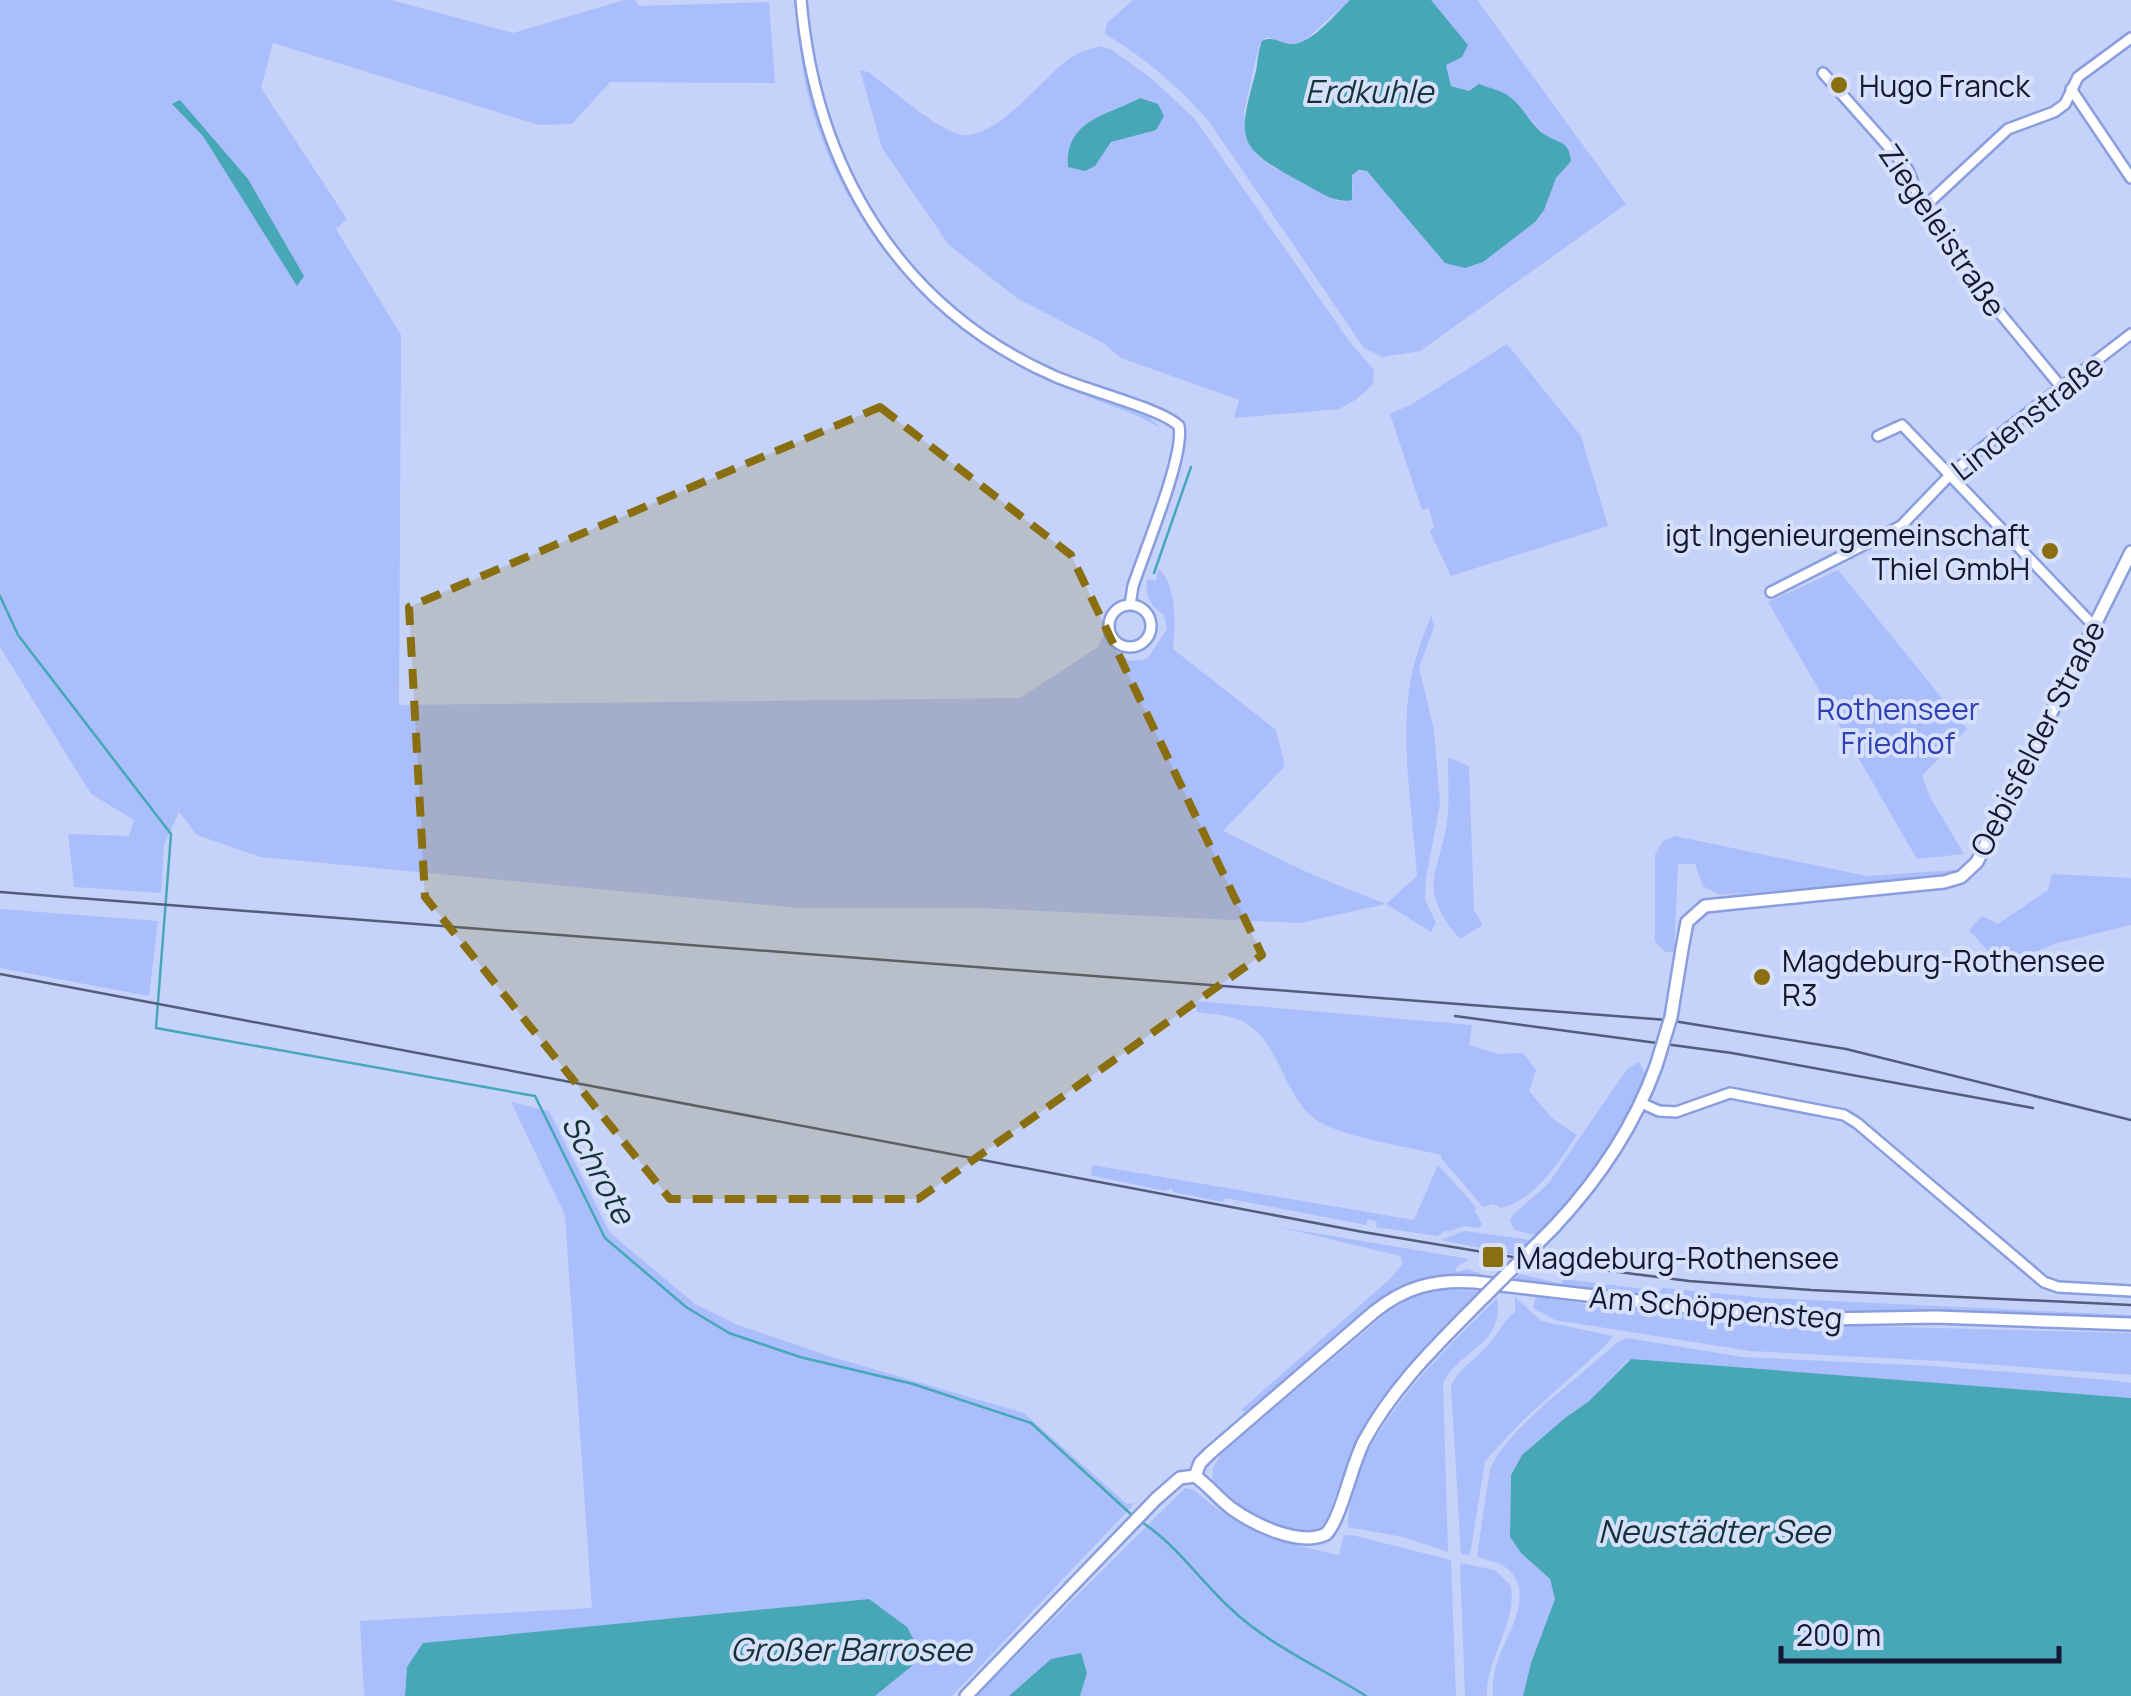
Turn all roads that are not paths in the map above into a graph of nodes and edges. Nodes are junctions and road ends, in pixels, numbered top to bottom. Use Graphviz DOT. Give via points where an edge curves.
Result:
graph roads {
  1 [pos="802,0"];
  2 [pos="2131,38"];
  3 [pos="1822,73"];
  4 [pos="2071,89"];
  5 [pos="2131,178"];
  6 [pos="1923,208"];
  7 [pos="2131,334"];
  8 [pos="2062,388"];
  9 [pos="1878,436"];
  10 [pos="1950,475"];
  11 [pos="2131,552"];
  12 [pos="2125,579"];
  13 [pos="1771,592"];
  14 [pos="1130,605"];
  15 [pos="2093,625"];
  16 [pos="1641,1103"];
  17 [pos="2131,1291"];
  18 [pos="2131,1324"];
  19 [pos="1195,1476"];
  20 [pos="966,1696"];
  1 -- 14 [label="street" via="810,72 830,141 865,212 904,265 958,318 1018,358 1180,428"];
  2 -- 4 [label="street"];
  3 -- 6 [label="street, Ziegeleistraße" via="1908,170"];
  4 -- 5 [label="street"];
  4 -- 6 [label="street" via="2054,112 2008,129"];
  6 -- 8 [label="street, Ziegeleistraße"];
  7 -- 8 [label="street, Lindenstraße"];
  8 -- 10 [label="street, Lindenstraße"];
  9 -- 10 [label="street" via="1902,425"];
  10 -- 13 [label="street, Lindenstraße" via="1901,526"];
  10 -- 15 [label="street"];
  11 -- 12 [label="street, Oebisfelder Straße"];
  12 -- 15 [label="street, Oebisfelder Straße"];
  14 -- 14 [label="street" via="1114,612 1109,625 1113,638 1128,646 1141,643 1150,629 1146,612"];
  15 -- 16 [label="street, Oebisfelder Straße, bridge" via="1966,873 1916,886 1705,906 1688,922 1671,1017"];
  16 -- 17 [label="street" via="1676,1112 1730,1093 1844,1115 2044,1282"];
  16 -- 19 [label="street, Oebisfelder Straße, bridge" via="1600,1172 1554,1227 1388,1401 1355,1459 1334,1526 1323,1536 1300,1537 1248,1519"];
  18 -- 19 [label="street, Am Schöppensteg" via="1767,1316 1475,1282 1430,1283 1374,1312 1209,1454"];
  19 -- 20 [label="street, Am Schöppensteg" via="1180,1478 1142,1514"];
}
